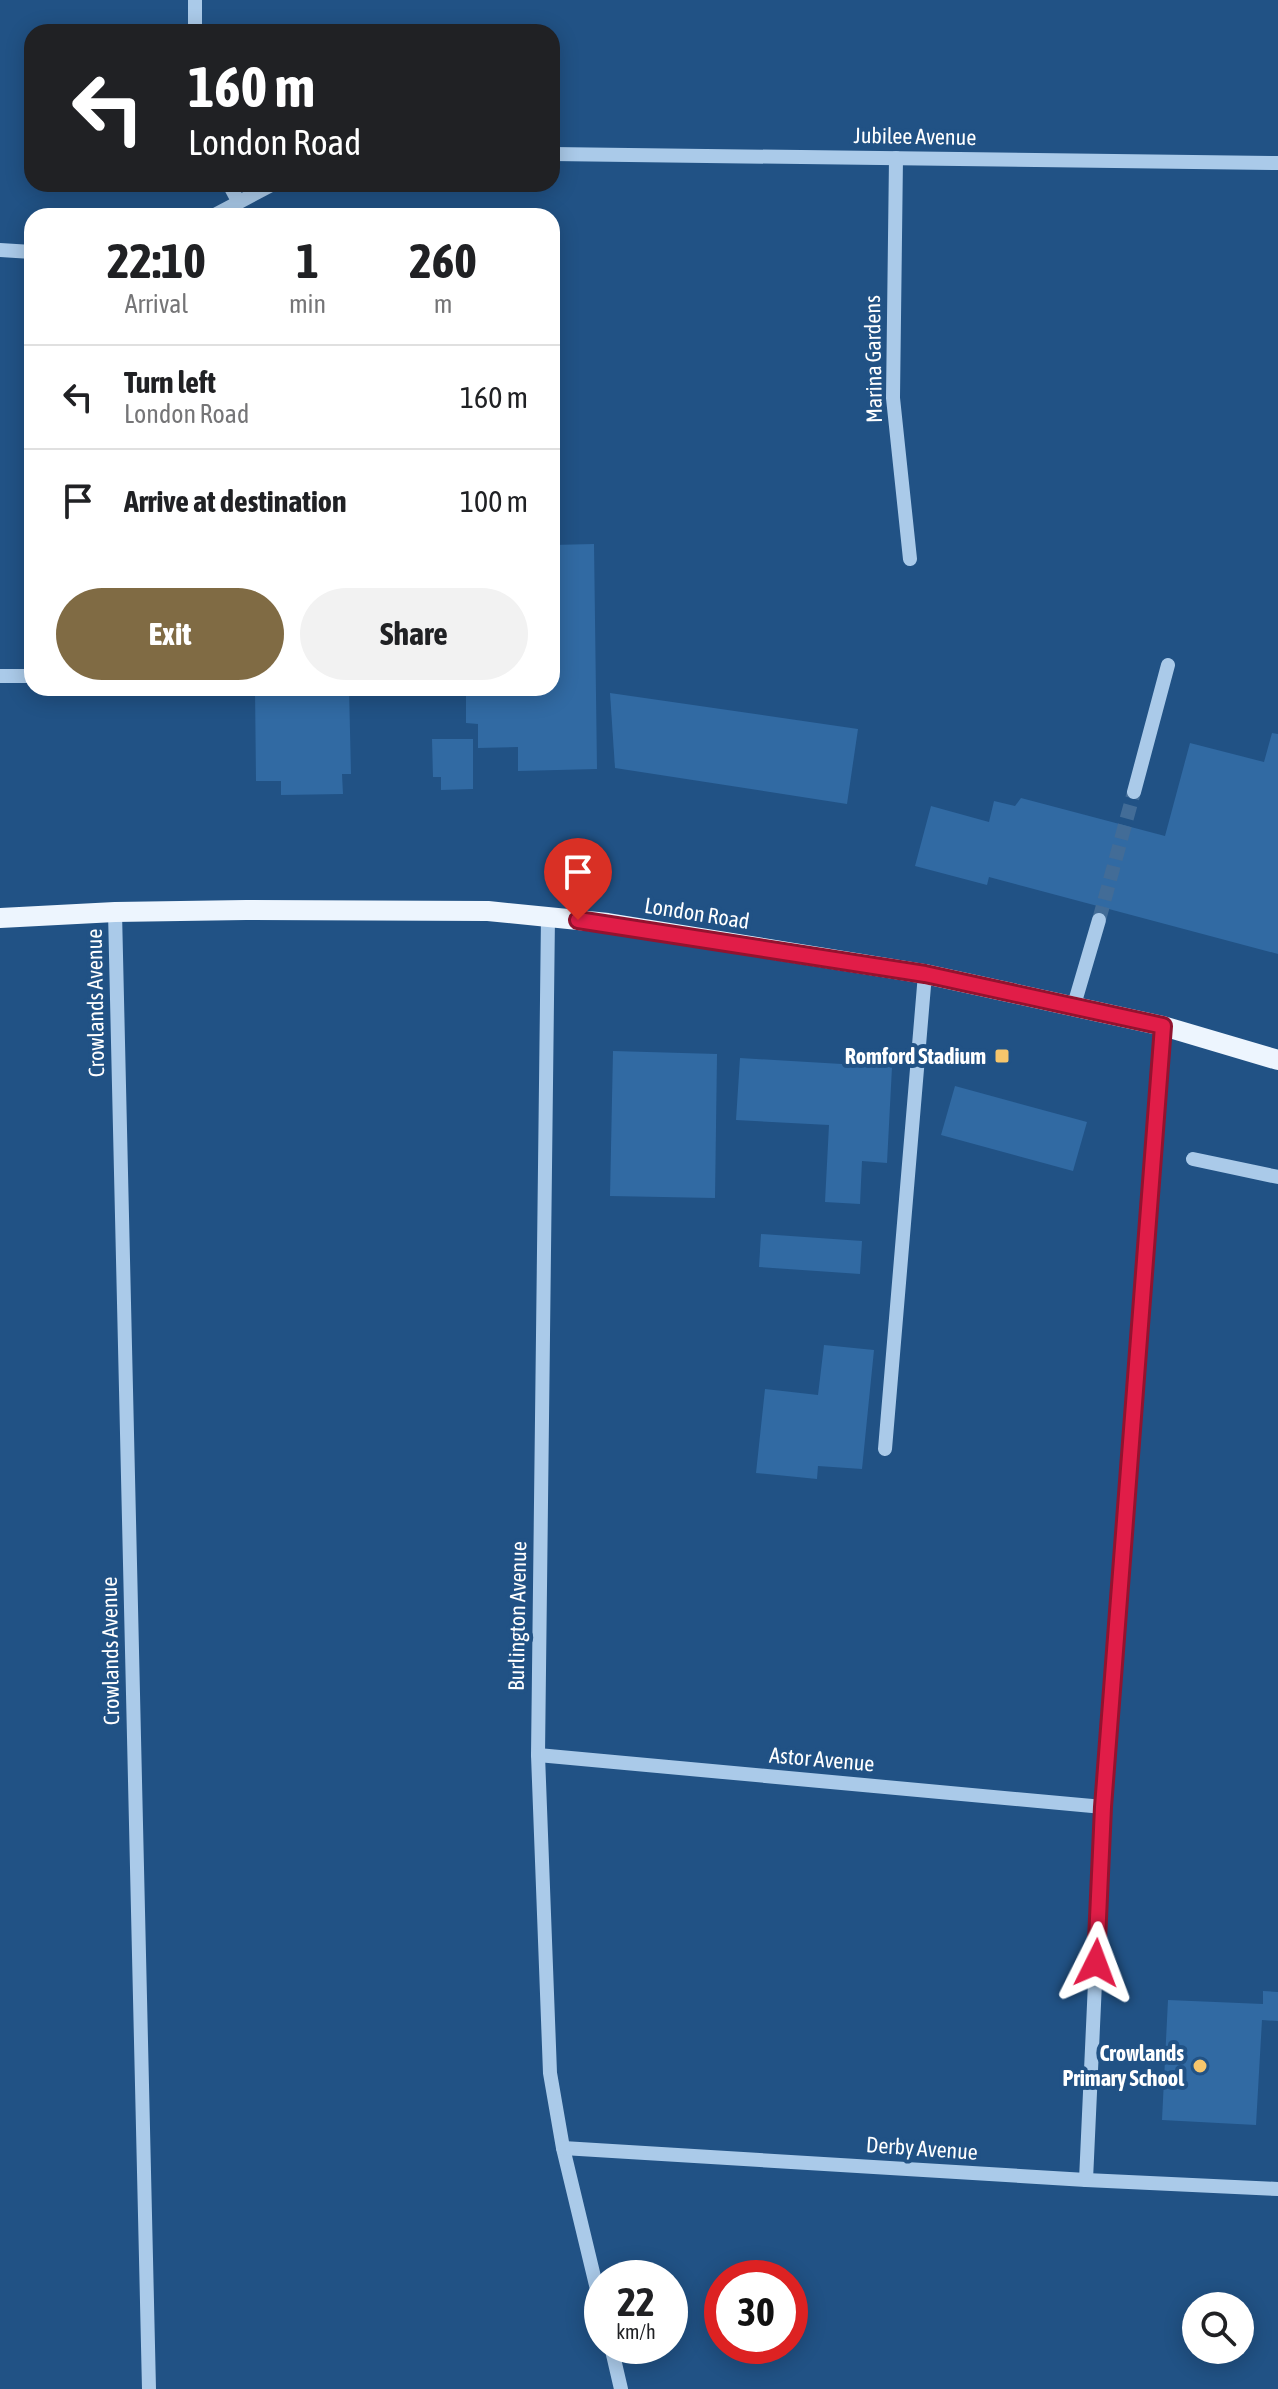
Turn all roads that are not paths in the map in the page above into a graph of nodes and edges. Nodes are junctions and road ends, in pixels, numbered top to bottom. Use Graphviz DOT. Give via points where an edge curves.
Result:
graph roads {
  1 [pos="195,0"];
  2 [pos="195,24"];
  3 [pos="560,154"];
  4 [pos="896,158"];
  5 [pos="1278,163"];
  6 [pos="233,192"];
  7 [pos="257,192"];
  8 [pos="238,201"];
  9 [pos="226,208"];
  10 [pos="0,250"];
  11 [pos="24,252"];
  12 [pos="910,559"];
  13 [pos="1168,665"];
  14 [pos="0,676"];
  15 [pos="24,676"];
  16 [pos="1134,792"];
  17 [pos="115,912"];
  18 [pos="548,916"];
  19 [pos="0,918"];
  20 [pos="1099,920"];
  21 [pos="925,974"];
  22 [pos="1074,1005"];
  23 [pos="1163,1026"];
  24 [pos="1278,1060"];
  25 [pos="1193,1159"];
  26 [pos="1278,1177"];
  27 [pos="885,1449"];
  28 [pos="538,1755"];
  29 [pos="1103,1807"];
  30 [pos="563,2148"];
  31 [pos="1086,2180"];
  32 [pos="1278,2189"];
  33 [pos="590,2260"];
  34 [pos="615,2364"];
  35 [pos="149,2389"];
  36 [pos="621,2389"];
  1 -- 2 [label="street"];
  3 -- 4 [label="street, Jubilee Avenue"];
  4 -- 5 [label="street, Jubilee Avenue"];
  4 -- 12 [label="street, Marina Gardens" via="893,398"];
  6 -- 8 [label="street"];
  7 -- 8 [label="street"];
  8 -- 9 [label="street"];
  10 -- 11 [label="street"];
  13 -- 16 [label="street"];
  14 -- 15 [label="street"];
  17 -- 18 [label="main road, London Road" via="472,911"];
  17 -- 19 [label="main road, London Road"];
  17 -- 35 [label="street, Crowlands Avenue"];
  18 -- 21 [label="main road, London Road"];
  18 -- 28 [label="street, Burlington Avenue"];
  20 -- 22 [label="street"];
  21 -- 22 [label="main road, London Road"];
  21 -- 27 [label="street"];
  22 -- 23 [label="main road, London Road"];
  23 -- 24 [label="main road, London Road"];
  23 -- 29 [label="street"];
  25 -- 26 [label="street"];
  28 -- 29 [label="street, Astor Avenue"];
  28 -- 30 [label="street, Burlington Avenue" via="550,2073"];
  29 -- 31 [label="street"];
  30 -- 31 [label="street, Derby Avenue"];
  30 -- 33 [label="street, Burlington Avenue"];
  31 -- 32 [label="street, Derby Avenue"];
  34 -- 36 [label="street"];
}
